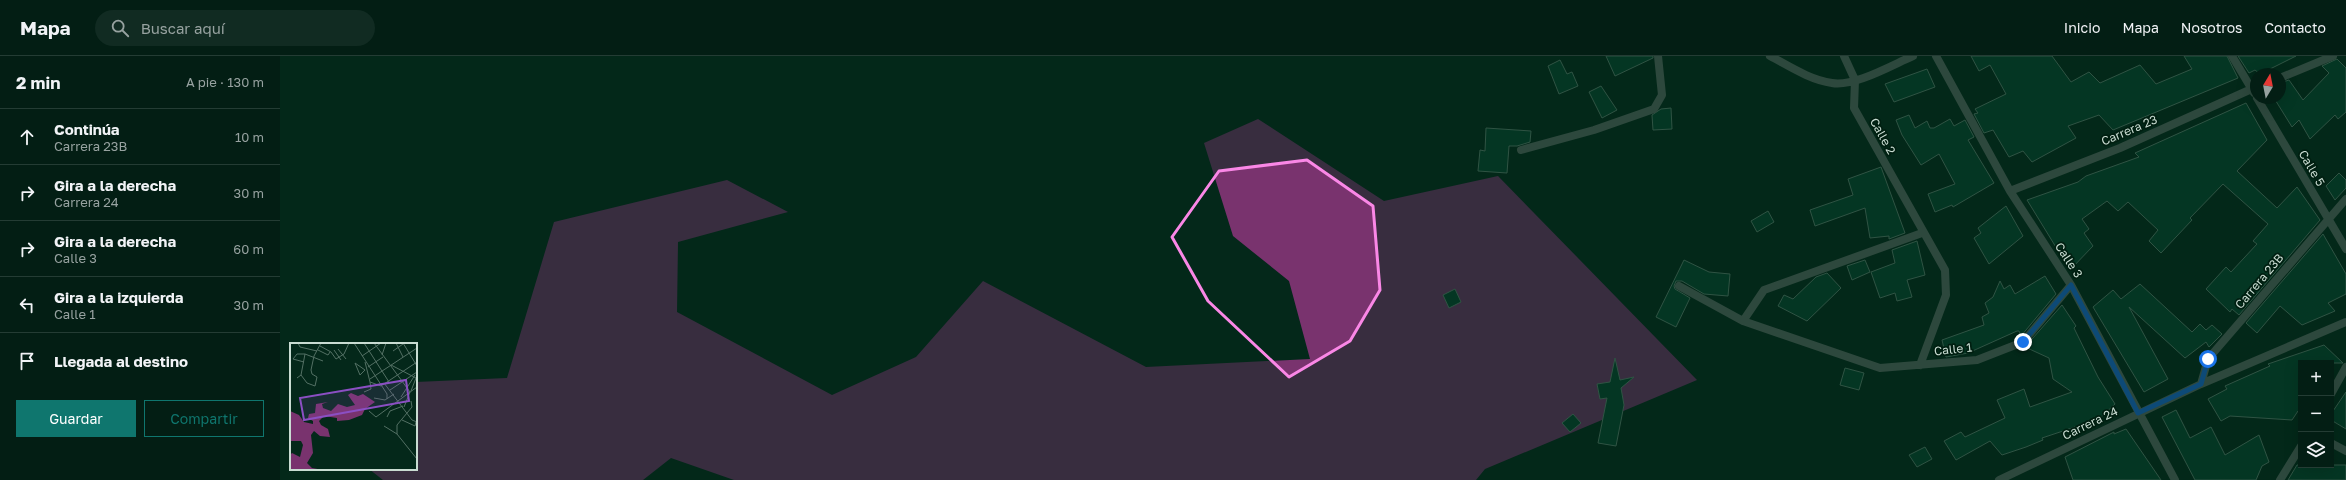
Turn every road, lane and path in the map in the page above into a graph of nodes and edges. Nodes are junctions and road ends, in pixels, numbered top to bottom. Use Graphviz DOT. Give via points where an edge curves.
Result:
graph roads {
  1 [pos="1658,56"];
  2 [pos="1770,56"];
  3 [pos="1844,56"];
  4 [pos="1913,56"];
  5 [pos="1936,56"];
  6 [pos="2232,56"];
  7 [pos="2333,56"];
  8 [pos="2286,76"];
  9 [pos="1854,80"];
  10 [pos="2250,84"];
  11 [pos="2250,94"];
  12 [pos="2262,104"];
  13 [pos="1521,150"];
  14 [pos="2010,191"];
  15 [pos="2346,199"];
  16 [pos="2328,218"];
  17 [pos="1922,233"];
  18 [pos="2346,250"];
  19 [pos="2071,285"];
  20 [pos="1679,286"];
  21 [pos="1743,321"];
  22 [pos="2346,322"];
  23 [pos="1920,365"];
  24 [pos="2346,367"];
  25 [pos="2201,384"];
  26 [pos="2334,389"];
  27 [pos="2138,413"];
  28 [pos="2334,444"];
  29 [pos="2346,450"];
  30 [pos="2298,451"];
  31 [pos="1999,480"];
  32 [pos="2175,480"];
  33 [pos="2280,480"];
  1 -- 13 [label="street" via="1662,95 1654,109 1594,130"];
  2 -- 9 [label="street" via="1811,77 1833,84"];
  3 -- 9 [label="street"];
  4 -- 9 [label="street"];
  5 -- 14 [label="street, Calle 3"];
  6 -- 10 [label="street, Calle 5"];
  7 -- 8 [label="street"];
  9 -- 17 [label="street, Calle 2" via="1854,108"];
  11 -- 14 [label="street, Carrera 23"];
  12 -- 16 [label="street, Calle 5"];
  14 -- 19 [label="street, Calle 3"];
  15 -- 16 [label="street, Carrera 23B"];
  16 -- 18 [label="street, Calle 5"];
  16 -- 25 [label="street, Carrera 23B" via="2208,359"];
  17 -- 21 [label="street" via="1764,290"];
  17 -- 23 [label="street, Calle 2" via="1945,270 1946,295"];
  19 -- 23 [label="street, Calle 1" via="2023,342 1977,360"];
  19 -- 27 [label="street, Calle 3"];
  20 -- 21 [label="street"];
  21 -- 23 [label="street, Calle 1" via="1880,368"];
  22 -- 25 [label="street, Carrera 24"];
  24 -- 26 [label="street"];
  25 -- 27 [label="street, Carrera 24"];
  27 -- 31 [label="street, Carrera 24"];
  27 -- 32 [label="street, Calle 3"];
  28 -- 29 [label="street"];
  30 -- 33 [label="street"];
}
